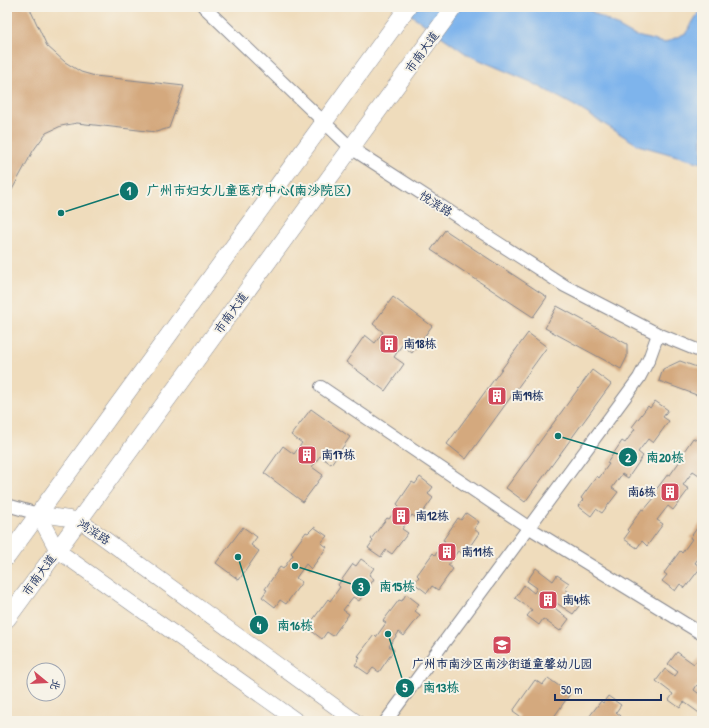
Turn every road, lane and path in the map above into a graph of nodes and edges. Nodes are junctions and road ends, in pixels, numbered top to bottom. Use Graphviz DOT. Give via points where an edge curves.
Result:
graph roads {
  1 [pos="204,7"];
  2 [pos="408,7"];
  3 [pos="454,7"];
  4 [pos="324,122"];
  5 [pos="351,148"];
  6 [pos="658,334"];
  7 [pos="702,352"];
  8 [pos="321,388"];
  9 [pos="7,505"];
  10 [pos="38,514"];
  11 [pos="80,520"];
  12 [pos="528,527"];
  13 [pos="57,550"];
  14 [pos="7,557"];
  15 [pos="9,617"];
  16 [pos="702,634"];
  17 [pos="297,721"];
  18 [pos="355,721"];
  19 [pos="386,721"];
  1 -- 4 [label="street, 悦滨路"];
  2 -- 4 [label="main road"];
  3 -- 5 [label="main road, 市南大道"];
  4 -- 5 [label="street, 悦滨路"];
  4 -- 10 [label="main road"];
  5 -- 6 [label="street, 悦滨路" via="565,286"];
  5 -- 11 [label="main road, 市南大道"];
  6 -- 7 [label="street, 悦滨路"];
  6 -- 12 [label="street" via="649,360 638,378"];
  8 -- 12 [label="street"];
  9 -- 10 [label="street"];
  10 -- 11 [label="street, 鸿滨路"];
  10 -- 13 [label="street"];
  10 -- 14 [label="main road"];
  11 -- 13 [label="main road, 市南大道"];
  11 -- 18 [label="street, 鸿滨路"];
  12 -- 16 [label="street"];
  12 -- 19 [label="street"];
  13 -- 15 [label="main road, 市南大道"];
  13 -- 17 [label="street"];
}
